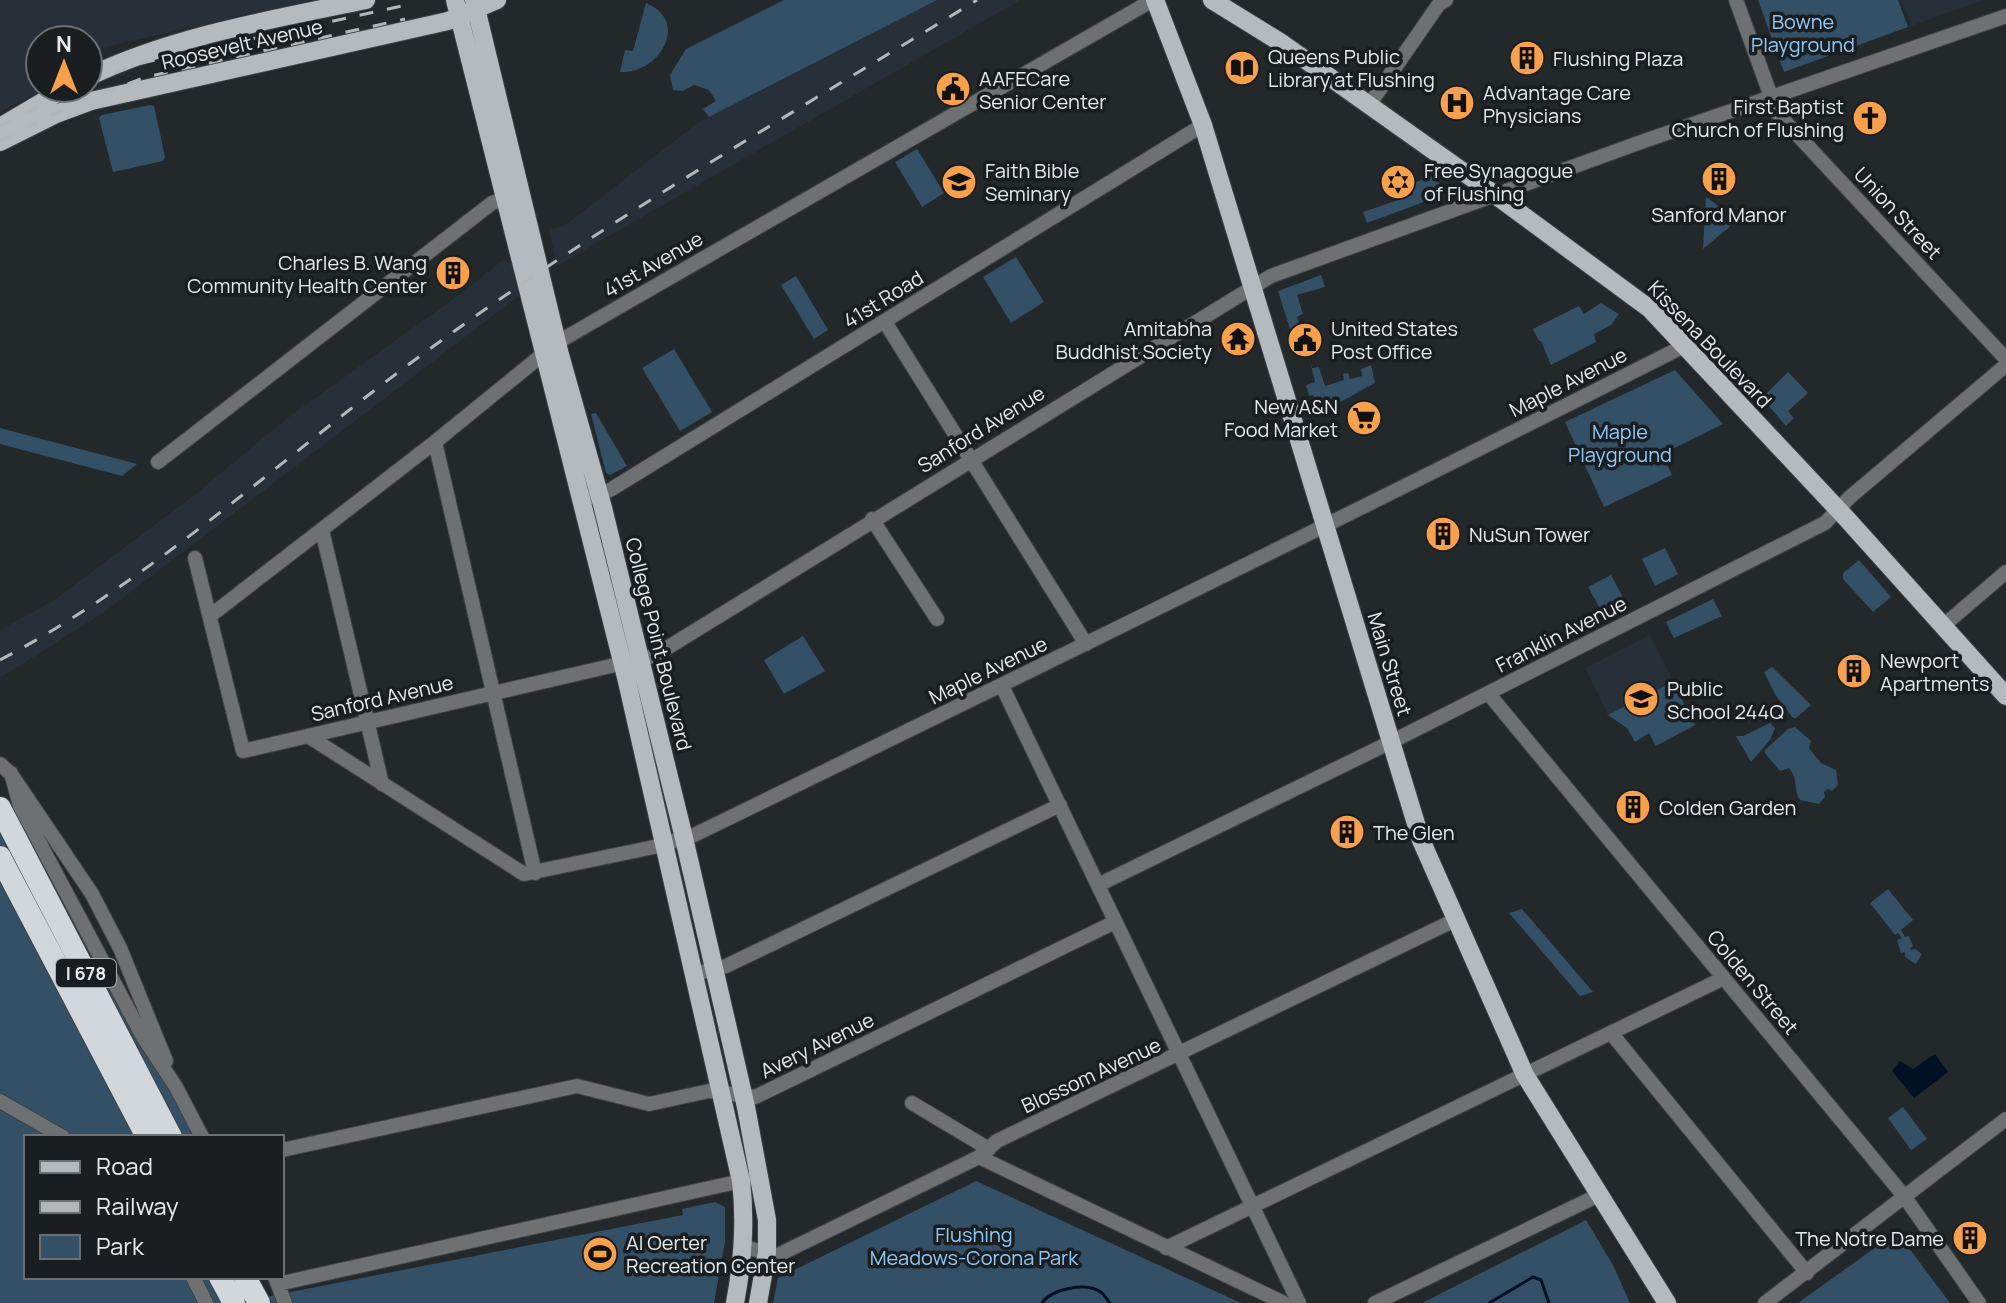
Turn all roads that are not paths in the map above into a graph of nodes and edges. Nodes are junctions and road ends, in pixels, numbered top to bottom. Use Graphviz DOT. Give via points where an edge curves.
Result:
graph roads {
  1 [pos="366,0"];
  2 [pos="497,0"];
  3 [pos="1154,0"];
  4 [pos="1212,0"];
  5 [pos="1446,0"];
  6 [pos="1736,0"];
  7 [pos="338,3"];
  8 [pos="466,7"];
  9 [pos="2006,16"];
  10 [pos="118,63"];
  11 [pos="104,70"];
  12 [pos="130,92"];
  13 [pos="1771,98"];
  14 [pos="39,104"];
  15 [pos="1369,105"];
  16 [pos="1203,125"];
  17 [pos="0,127"];
  18 [pos="0,142"];
  19 [pos="1495,195"];
  20 [pos="513,196"];
  21 [pos="1252,286"];
  22 [pos="885,322"];
  23 [pos="1684,346"];
  24 [pos="551,348"];
  25 [pos="2006,362"];
  26 [pos="435,442"];
  27 [pos="969,460"];
  28 [pos="158,462"];
  29 [pos="590,497"];
  30 [pos="1837,509"];
  31 [pos="872,519"];
  32 [pos="1326,527"];
  33 [pos="322,530"];
  34 [pos="195,558"];
  35 [pos="2006,572"];
  36 [pos="210,616"];
  37 [pos="937,619"];
  38 [pos="1943,626"];
  39 [pos="1086,644"];
  40 [pos="632,662"];
  41 [pos="1002,686"];
  42 [pos="494,693"];
  43 [pos="1488,693"];
  44 [pos="2006,696"];
  45 [pos="369,722"];
  46 [pos="308,736"];
  47 [pos="1391,742"];
  48 [pos="5,767"];
  49 [pos="382,784"];
  50 [pos="1060,805"];
  51 [pos="0,808"];
  52 [pos="684,838"];
  53 [pos="665,844"];
  54 [pos="0,857"];
  55 [pos="535,873"];
  56 [pos="1098,885"];
  57 [pos="1455,920"];
  58 [pos="1115,922"];
  59 [pos="715,969"];
  60 [pos="695,974"];
  61 [pos="1724,978"];
  62 [pos="1611,1033"];
  63 [pos="1180,1055"];
  64 [pos="1525,1075"];
  65 [pos="176,1087"];
  66 [pos="722,1093"];
  67 [pos="744,1096"];
  68 [pos="0,1101"];
  69 [pos="912,1103"];
  70 [pos="2006,1119"];
  71 [pos="60,1135"];
  72 [pos="146,1135"];
  73 [pos="170,1135"];
  74 [pos="201,1135"];
  75 [pos="284,1150"];
  76 [pos="984,1153"];
  77 [pos="761,1176"];
  78 [pos="741,1181"];
  79 [pos="1601,1194"];
  80 [pos="1904,1196"];
  81 [pos="1255,1207"];
  82 [pos="744,1247"];
  83 [pos="1166,1248"];
  84 [pos="767,1252"];
  85 [pos="1807,1273"];
  86 [pos="194,1279"];
  87 [pos="221,1279"];
  88 [pos="246,1279"];
  89 [pos="276,1281"];
  90 [pos="206,1303"];
  91 [pos="234,1303"];
  92 [pos="259,1303"];
  93 [pos="285,1303"];
  94 [pos="735,1303"];
  95 [pos="758,1303"];
  96 [pos="1284,1303"];
  97 [pos="1299,1303"];
  98 [pos="1375,1303"];
  99 [pos="1667,1303"];
  100 [pos="1765,1303"];
  101 [pos="1979,1303"];
  1 -- 7 [label="main road, Roosevelt Avenue"];
  2 -- 8 [label="main road, Roosevelt Avenue"];
  3 -- 16 [label="main road, Main Street"];
  3 -- 24 [label="street, 41st Avenue"];
  4 -- 15 [label="main road, Kissena Boulevard"];
  5 -- 15 [label="street"];
  6 -- 13 [label="street, Union Street"];
  7 -- 10 [label="main road, Roosevelt Avenue"];
  8 -- 12 [label="main road, Roosevelt Avenue"];
  8 -- 20 [label="main road, College Point Boulevard"];
  9 -- 13 [label="street, Sanford Avenue"];
  10 -- 11 [label="main road, Roosevelt Avenue"];
  10 -- 12 [label="main road"];
  12 -- 18 [label="main road, Roosevelt Avenue" via="75,107"];
  13 -- 19 [label="street, Sanford Avenue"];
  13 -- 25 [label="street, Union Street" via="1777,113"];
  14 -- 17 [label="main road"];
  15 -- 19 [label="main road, Kissena Boulevard"];
  16 -- 21 [label="main road, Main Street"];
  16 -- 22 [label="street, 41st Road"];
  19 -- 21 [label="street, Sanford Avenue"];
  19 -- 23 [label="main road, Kissena Boulevard" via="1630,292"];
  20 -- 24 [label="main road, College Point Boulevard"];
  20 -- 28 [label="street" via="492,203"];
  21 -- 27 [label="street, Sanford Avenue"];
  21 -- 32 [label="main road, Main Street"];
  22 -- 27 [label="street"];
  22 -- 29 [label="street, 41st Road" via="610,490"];
  23 -- 30 [label="main road, Kissena Boulevard"];
  23 -- 32 [label="street, Maple Avenue"];
  24 -- 26 [label="street, 41st Avenue"];
  24 -- 29 [label="main road, College Point Boulevard"];
  25 -- 30 [label="street, Franklin Avenue"];
  26 -- 33 [label="street, 41st Avenue"];
  26 -- 42 [label="street"];
  27 -- 31 [label="street, Sanford Avenue"];
  27 -- 39 [label="street"];
  29 -- 40 [label="main road, College Point Boulevard"];
  30 -- 38 [label="main road, Kissena Boulevard"];
  30 -- 43 [label="street, Franklin Avenue" via="1825,523"];
  31 -- 37 [label="street"];
  31 -- 40 [label="street, Sanford Avenue" via="659,653"];
  32 -- 39 [label="street, Maple Avenue"];
  32 -- 47 [label="main road, Main Street"];
  33 -- 36 [label="street, 41st Avenue"];
  33 -- 45 [label="street"];
  34 -- 36 [label="street"];
  35 -- 38 [label="street"];
  36 -- 46 [label="street, Sanford Avenue" via="243,751"];
  38 -- 44 [label="main road, Kissena Boulevard"];
  39 -- 41 [label="street, Maple Avenue"];
  40 -- 42 [label="street, Sanford Avenue"];
  40 -- 52 [label="main road, College Point Boulevard"];
  40 -- 53 [label="main road, College Point Boulevard"];
  41 -- 50 [label="street"];
  41 -- 52 [label="street, Maple Avenue"];
  42 -- 45 [label="street, Sanford Avenue"];
  42 -- 55 [label="street"];
  43 -- 47 [label="street, Franklin Avenue"];
  43 -- 61 [label="street, Colden Street"];
  45 -- 46 [label="street, Sanford Avenue"];
  45 -- 49 [label="street"];
  46 -- 49 [label="street"];
  47 -- 56 [label="street, Franklin Avenue"];
  47 -- 57 [label="main road, Main Street" via="1421,840"];
  48 -- 65 [label="street" via="20,806 143,1037"];
  48 -- 65 [label="street" via="104,916"];
  49 -- 55 [label="street" via="524,874"];
  50 -- 56 [label="street"];
  50 -- 59 [label="street"];
  51 -- 73 [label="highway, I 678"];
  52 -- 53 [label="street, Maple Avenue"];
  52 -- 59 [label="main road, College Point Boulevard"];
  53 -- 55 [label="street, Maple Avenue"];
  53 -- 60 [label="main road, College Point Boulevard"];
  54 -- 72 [label="highway, I 678"];
  56 -- 58 [label="street"];
  57 -- 63 [label="street, Blossom Avenue"];
  57 -- 64 [label="main road, Main Street"];
  58 -- 63 [label="street"];
  58 -- 67 [label="street, Avery Avenue" via="755,1097"];
  59 -- 60 [label="street"];
  59 -- 67 [label="main road, College Point Boulevard"];
  60 -- 66 [label="main road, College Point Boulevard"];
  61 -- 62 [label="street"];
  61 -- 80 [label="street, Colden Street"];
  62 -- 64 [label="street"];
  62 -- 85 [label="street"];
  63 -- 76 [label="street, Blossom Avenue" via="997,1141"];
  63 -- 81 [label="street"];
  64 -- 79 [label="main road, Main Street"];
  64 -- 81 [label="street"];
  65 -- 74 [label="street"];
  66 -- 67 [label="street, Avery Avenue"];
  66 -- 75 [label="street, Avery Avenue" via="649,1104 577,1086"];
  66 -- 78 [label="main road, College Point Boulevard"];
  67 -- 77 [label="main road, College Point Boulevard"];
  68 -- 71 [label="street"];
  69 -- 76 [label="street"];
  70 -- 80 [label="street"];
  76 -- 83 [label="street"];
  76 -- 84 [label="street, Blossom Avenue" via="778,1255"];
  77 -- 78 [label="street"];
  77 -- 84 [label="main road, College Point Boulevard"];
  78 -- 82 [label="main road, College Point Boulevard"];
  78 -- 89 [label="street"];
  79 -- 98 [label="street"];
  79 -- 99 [label="main road, Main Street"];
  80 -- 85 [label="street"];
  80 -- 101 [label="street, Colden Street"];
  81 -- 83 [label="street"];
  81 -- 97 [label="street"];
  82 -- 84 [label="street, Blossom Avenue"];
  82 -- 94 [label="main road, College Point Boulevard"];
  83 -- 96 [label="street"];
  84 -- 95 [label="main road, College Point Boulevard"];
  85 -- 100 [label="street"];
  86 -- 90 [label="street"];
  87 -- 91 [label="highway"];
  88 -- 92 [label="highway"];
  89 -- 93 [label="street"];
}
